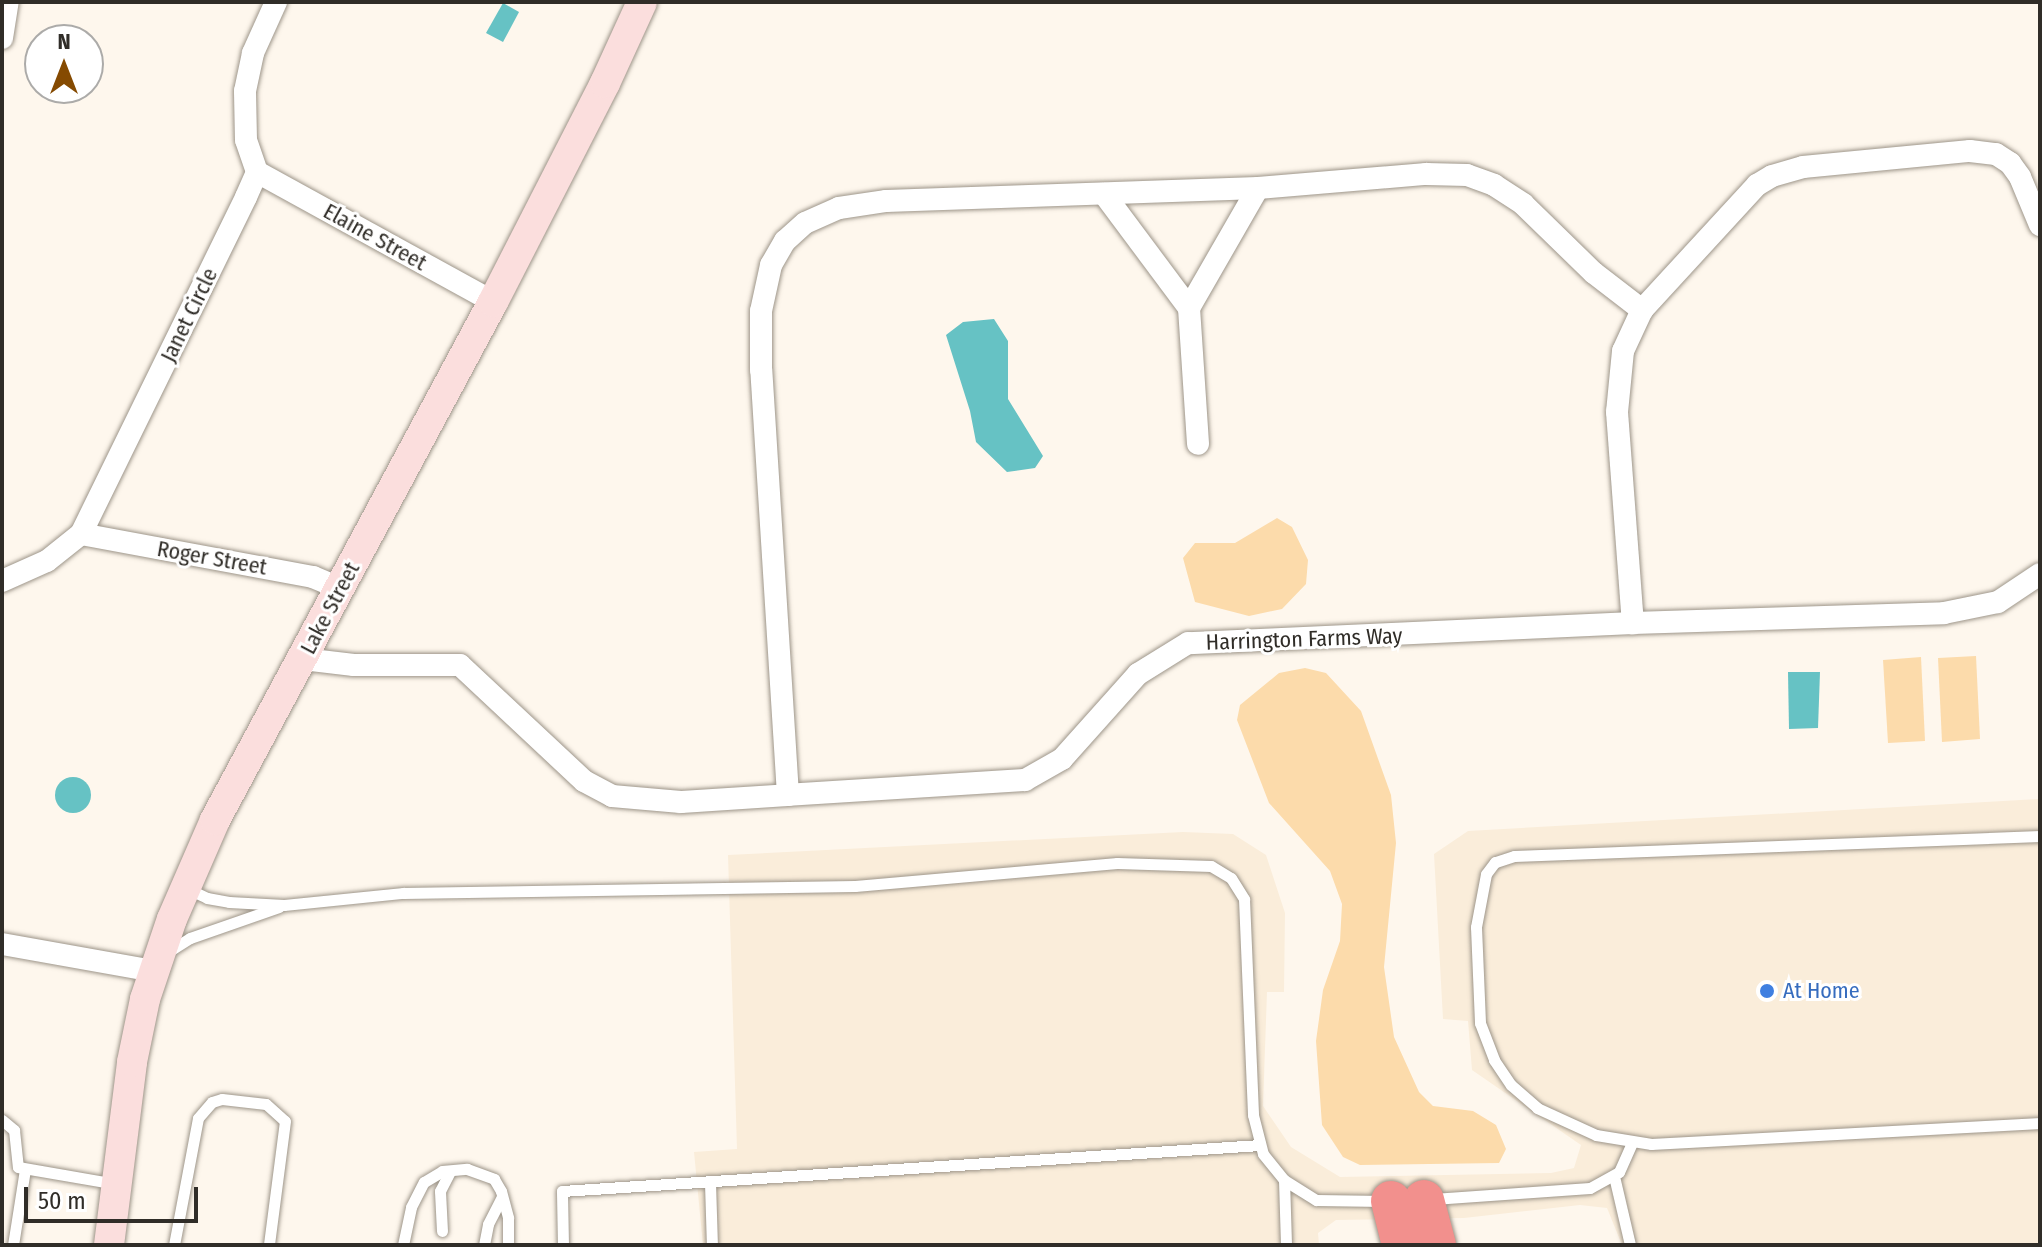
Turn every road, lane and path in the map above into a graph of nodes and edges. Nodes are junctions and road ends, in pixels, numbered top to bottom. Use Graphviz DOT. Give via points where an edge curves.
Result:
graph roads {
  1 [pos="8,2"];
  2 [pos="276,2"];
  3 [pos="642,2"];
  4 [pos="2,38"];
  5 [pos="257,172"];
  6 [pos="1258,188"];
  7 [pos="1104,194"];
  8 [pos="2040,225"];
  9 [pos="493,302"];
  10 [pos="1189,308"];
  11 [pos="1642,310"];
  12 [pos="1198,444"];
  13 [pos="81,534"];
  14 [pos="2040,574"];
  15 [pos="2,581"];
  16 [pos="341,589"];
  17 [pos="1633,623"];
  18 [pos="303,659"];
  19 [pos="788,795"];
  20 [pos="2040,836"];
  21 [pos="186,888"];
  22 [pos="284,905"];
  23 [pos="2,944"];
  24 [pos="156,965"];
  25 [pos="2,1120"];
  26 [pos="2040,1123"];
  27 [pos="1632,1143"];
  28 [pos="1260,1145"];
  29 [pos="25,1169"];
  30 [pos="450,1171"];
  31 [pos="1614,1176"];
  32 [pos="1284,1180"];
  33 [pos="710,1183"];
  34 [pos="116,1184"];
  35 [pos="502,1196"];
  36 [pos="1407,1200"];
  37 [pos="442,1231"];
  38 [pos="13,1245"];
  39 [pos="109,1245"];
  40 [pos="174,1245"];
  41 [pos="269,1245"];
  42 [pos="403,1245"];
  43 [pos="484,1245"];
  44 [pos="508,1245"];
  45 [pos="563,1245"];
  46 [pos="712,1245"];
  47 [pos="1286,1245"];
  48 [pos="1402,1245"];
  49 [pos="1436,1245"];
  50 [pos="1630,1245"];
  1 -- 4 [label="street"];
  2 -- 5 [label="street" via="253,53 245,91 246,140"];
  3 -- 9 [label="street, Lake Street"];
  5 -- 9 [label="street, Elaine Street"];
  5 -- 13 [label="street, Janet Circle"];
  6 -- 7 [label="street"];
  6 -- 10 [label="street"];
  6 -- 11 [label="street" via="1426,174 1475,176 1523,204 1594,273"];
  7 -- 10 [label="street"];
  7 -- 19 [label="street" via="846,206 805,223 774,257 761,311 761,370"];
  8 -- 11 [label="street" via="2016,170 1996,154 1970,151 1792,169 1749,192"];
  9 -- 16 [label="street, Lake Street"];
  10 -- 12 [label="street"];
  11 -- 17 [label="street" via="1623,351 1617,412"];
  13 -- 15 [label="street, Janet Circle" via="47,561"];
  13 -- 16 [label="street, Roger Street" via="313,577"];
  14 -- 17 [label="street, Harrington Farms Way" via="1998,602 1944,613"];
  16 -- 18 [label="street, Lake Street"];
  17 -- 19 [label="street, Harrington Farms Way" via="1188,643 1138,674 1062,759 1025,780"];
  18 -- 19 [label="street, Harrington Farms Way" via="354,665 460,665 584,781 612,796 681,802"];
  18 -- 21 [label="street, Lake Street" via="215,820"];
  20 -- 27 [label="lane" via="1535,854 1495,862 1481,884 1476,927 1480,1023 1494,1060 1511,1085 1551,1116"];
  21 -- 22 [label="lane" via="207,898"];
  21 -- 24 [label="street, Lake Street"];
  22 -- 24 [label="lane" via="190,938"];
  22 -- 28 [label="lane" via="403,893 855,886 1117,863 1211,866 1231,878 1244,899 1253,1115"];
  23 -- 24 [label="street"];
  24 -- 34 [label="street, Lake Street" via="132,1065"];
  25 -- 29 [label="lane" via="14,1130 18,1167"];
  26 -- 27 [label="lane"];
  27 -- 31 [label="lane" via="1627,1161"];
  28 -- 32 [label="lane"];
  28 -- 33 [label="lane"];
  29 -- 34 [label="lane"];
  29 -- 38 [label="lane"];
  30 -- 35 [label="lane" via="481,1172 494,1179"];
  30 -- 37 [label="lane" via="440,1191"];
  30 -- 42 [label="lane" via="424,1182 416,1193"];
  31 -- 36 [label="lane" via="1572,1191"];
  31 -- 50 [label="lane"];
  32 -- 36 [label="lane" via="1324,1202"];
  32 -- 47 [label="lane"];
  33 -- 45 [label="lane" via="562,1191"];
  33 -- 46 [label="lane"];
  34 -- 39 [label="street, Lake Street"];
  35 -- 43 [label="lane"];
  35 -- 44 [label="lane"];
  36 -- 48 [label="highway"];
  36 -- 49 [label="highway"];
  40 -- 41 [label="lane" via="198,1118 222,1099 266,1104 285,1121"];
}
